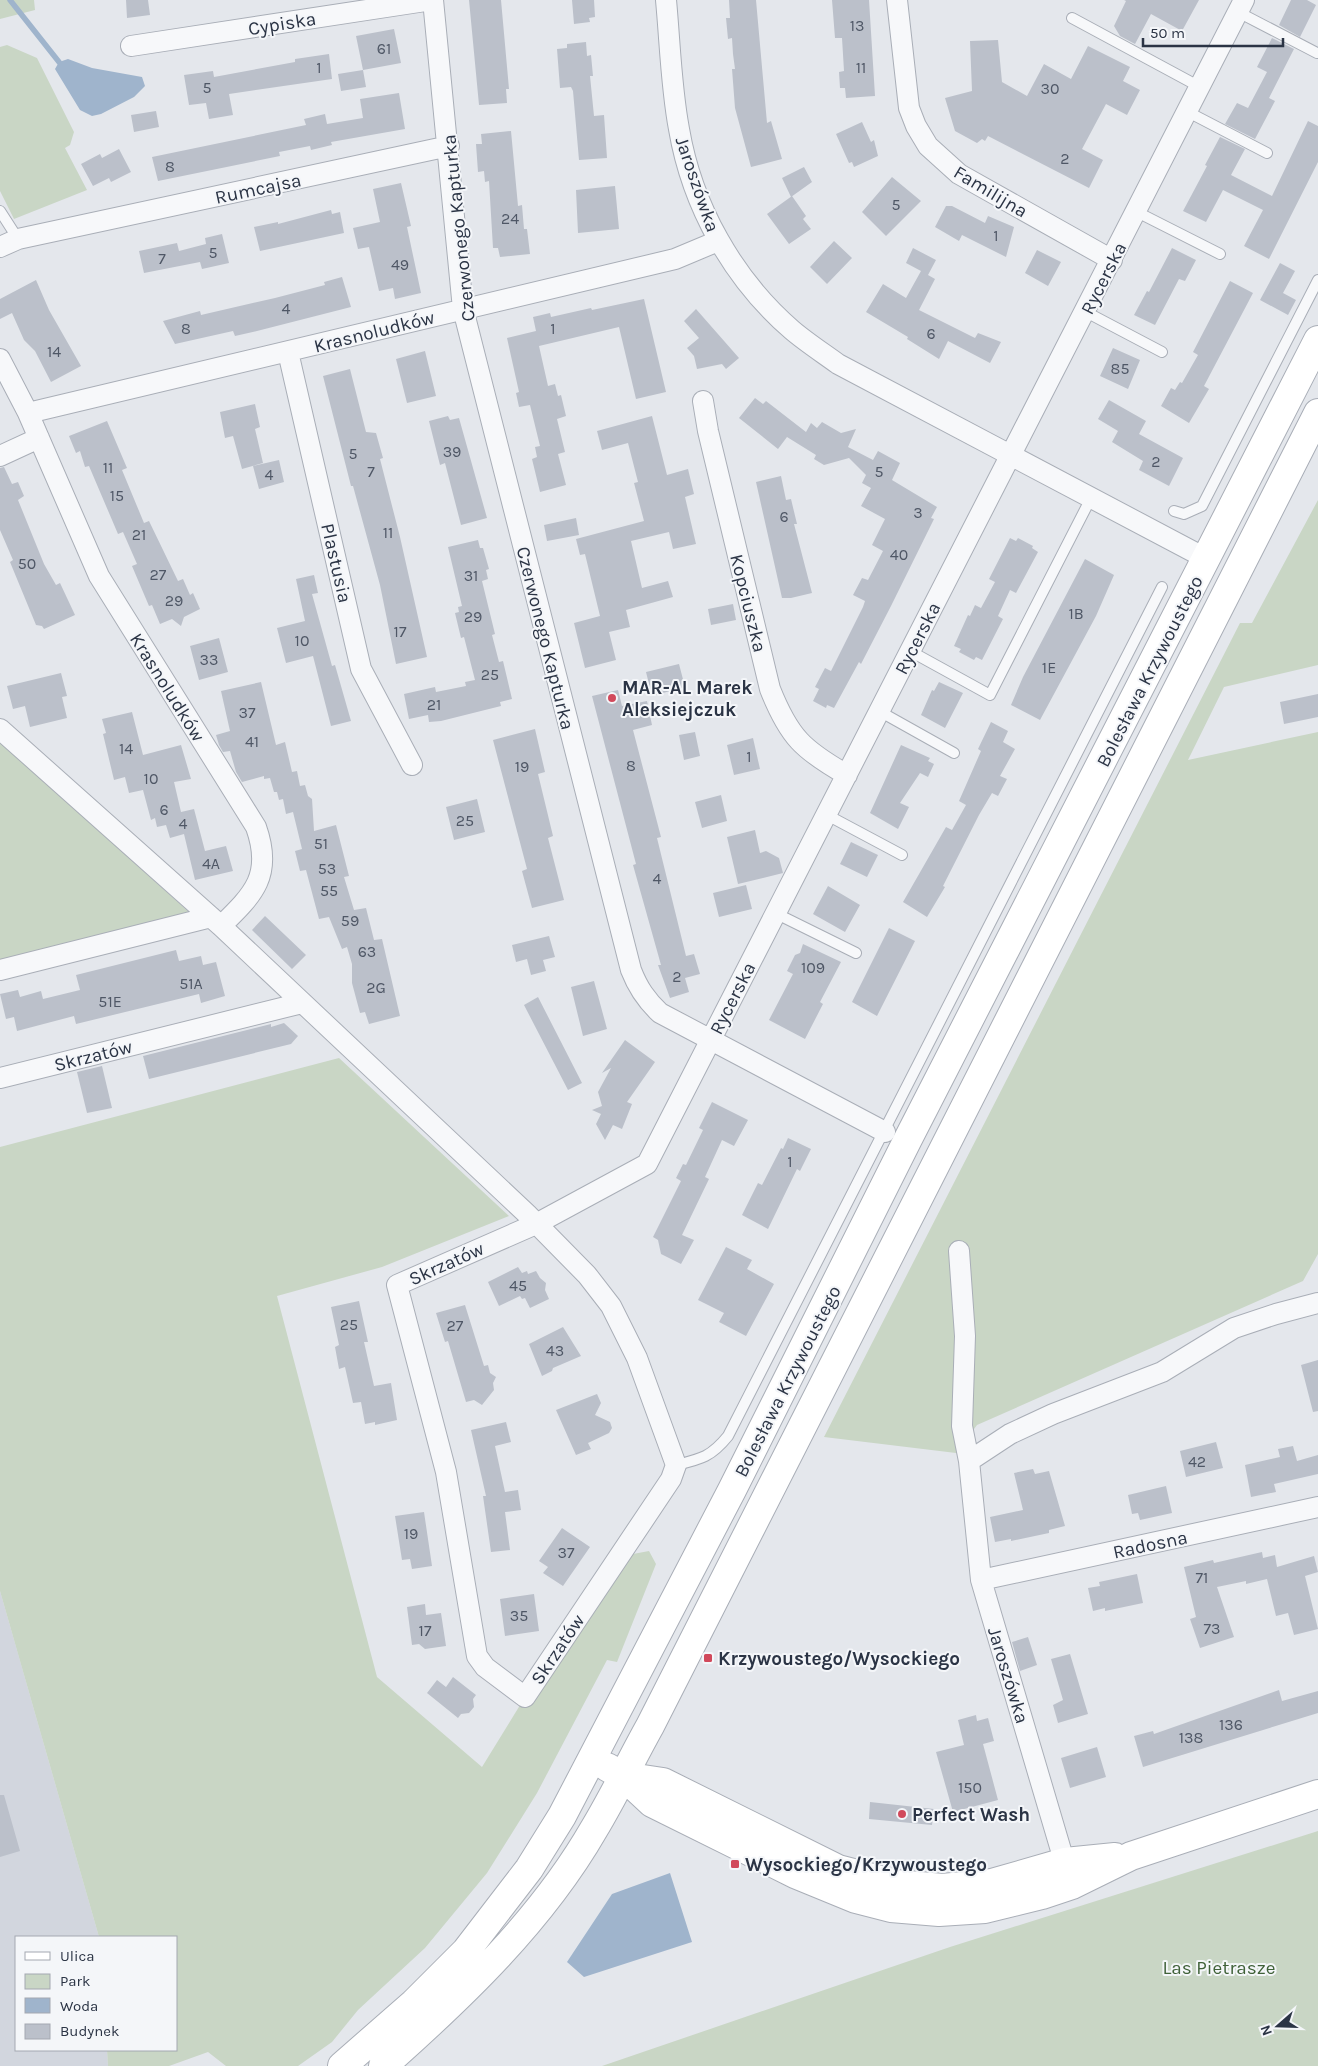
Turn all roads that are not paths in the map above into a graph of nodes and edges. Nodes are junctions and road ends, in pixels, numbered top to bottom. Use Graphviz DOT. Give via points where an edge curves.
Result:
graph roads {
  1 [pos="432,0"];
  2 [pos="666,0"];
  3 [pos="897,0"];
  4 [pos="1241,6"];
  5 [pos="1072,18"];
  6 [pos="131,46"];
  7 [pos="1318,53"];
  8 [pos="1200,87"];
  9 [pos="1188,112"];
  10 [pos="449,146"];
  11 [pos="1267,153"];
  12 [pos="0,211"];
  13 [pos="1137,212"];
  14 [pos="718,241"];
  15 [pos="9,243"];
  16 [pos="1220,254"];
  17 [pos="1112,260"];
  18 [pos="1318,280"];
  19 [pos="463,309"];
  20 [pos="1086,312"];
  21 [pos="1318,340"];
  22 [pos="288,352"];
  23 [pos="1162,352"];
  24 [pos="0,359"];
  25 [pos="703,401"];
  26 [pos="28,413"];
  27 [pos="1318,414"];
  28 [pos="39,438"];
  29 [pos="0,456"];
  30 [pos="1009,456"];
  31 [pos="1091,498"];
  32 [pos="1174,511"];
  33 [pos="1207,559"];
  34 [pos="1162,587"];
  35 [pos="910,651"];
  36 [pos="880,711"];
  37 [pos="0,729"];
  38 [pos="954,753"];
  39 [pos="412,765"];
  40 [pos="847,775"];
  41 [pos="827,815"];
  42 [pos="902,855"];
  43 [pos="776,913"];
  44 [pos="216,921"];
  45 [pos="856,953"];
  46 [pos="0,970"];
  47 [pos="979,1002"];
  48 [pos="302,1004"];
  49 [pos="1006,1025"];
  50 [pos="710,1041"];
  51 [pos="0,1078"];
  52 [pos="885,1132"];
  53 [pos="536,1224"];
  54 [pos="959,1251"];
  55 [pos="1318,1303"];
  56 [pos="969,1461"];
  57 [pos="676,1465"];
  58 [pos="1318,1507"];
  59 [pos="981,1580"];
  60 [pos="592,1759"];
  61 [pos="623,1776"];
  62 [pos="1318,1794"];
  63 [pos="1068,1874"];
  64 [pos="342,2066"];
  65 [pos="383,2066"];
  1 -- 6 [label="street, Cypiska"];
  1 -- 10 [label="street, Czerwonego Kapturka"];
  2 -- 14 [label="street, Jaroszówka" via="678,128 694,184"];
  3 -- 17 [label="street, Familijna" via="909,108 928,146 959,174"];
  4 -- 7 [label="lane"];
  4 -- 8 [label="street, Rycerska"];
  5 -- 8 [label="lane"];
  8 -- 9 [label="street, Rycerska"];
  9 -- 11 [label="lane"];
  9 -- 13 [label="street, Rycerska"];
  10 -- 15 [label="street, Rumcajsa"];
  10 -- 19 [label="street, Czerwonego Kapturka"];
  12 -- 15 [label="lane"];
  13 -- 16 [label="lane"];
  13 -- 17 [label="street, Rycerska"];
  14 -- 19 [label="street, Krasnoludków" via="675,259"];
  14 -- 30 [label="street, Jaroszówka" via="767,306 800,336 838,364"];
  17 -- 20 [label="street, Rycerska"];
  18 -- 32 [label="lane" via="1202,506 1184,514"];
  19 -- 22 [label="street, Krasnoludków"];
  19 -- 50 [label="street, Czerwonego Kapturka" via="631,970 640,990 654,1008"];
  20 -- 23 [label="lane"];
  20 -- 30 [label="street, Rycerska"];
  21 -- 33 [label="main road, Bolesława Krzywoustego"];
  22 -- 26 [label="street, Krasnoludków"];
  22 -- 39 [label="street, Plastusia" via="361,670"];
  24 -- 26 [label="street, Krasnoludków"];
  25 -- 40 [label="street, Kopciuszka" via="773,696 782,719 796,739 818,758"];
  26 -- 28 [label="street, Krasnoludków"];
  27 -- 49 [label="main road, Bolesława Krzywoustego"];
  28 -- 29 [label="street"];
  28 -- 44 [label="street, Krasnoludków" via="98,576 256,827 263,859 260,878 251,896"];
  30 -- 31 [label="street, Jaroszówka"];
  30 -- 35 [label="street, Rycerska"];
  31 -- 33 [label="street, Jaroszówka"];
  31 -- 35 [label="lane" via="990,695"];
  33 -- 47 [label="main road, Bolesława Krzywoustego"];
  34 -- 52 [label="lane"];
  35 -- 36 [label="street, Rycerska"];
  36 -- 38 [label="lane"];
  36 -- 40 [label="street, Rycerska"];
  37 -- 44 [label="street"];
  40 -- 41 [label="street, Rycerska"];
  41 -- 42 [label="lane"];
  41 -- 43 [label="street, Rycerska"];
  43 -- 45 [label="lane"];
  43 -- 50 [label="street, Rycerska"];
  44 -- 46 [label="street"];
  44 -- 48 [label="street"];
  47 -- 49 [label="main road" via="982,1025 988,1030"];
  47 -- 60 [label="main road, Bolesława Krzywoustego"];
  48 -- 51 [label="street, Skrzatów"];
  48 -- 53 [label="street"];
  49 -- 61 [label="main road, Bolesława Krzywoustego"];
  50 -- 52 [label="street, Czerwonego Kapturka"];
  50 -- 53 [label="street, Rycerska" via="647,1164"];
  52 -- 57 [label="lane" via="728,1436 704,1458"];
  53 -- 57 [label="street" via="587,1275 611,1306 637,1358"];
  53 -- 57 [label="street, Skrzatów" via="397,1285 446,1472 472,1639 477,1656 485,1667 524,1697 672,1479"];
  54 -- 56 [label="street, Jaroszówka" via="965,1336 962,1426"];
  55 -- 56 [label="street" via="1234,1328 1162,1372 1053,1414 1010,1434"];
  56 -- 59 [label="street, Jaroszówka"];
  58 -- 59 [label="street, Radosna"];
  59 -- 63 [label="street, Jaroszówka"];
  60 -- 61 [label="main road"];
  60 -- 64 [label="main road, Bolesława Krzywoustego" via="529,1869 466,1951 414,2003"];
  61 -- 63 [label="main road" via="663,1782 838,1869 896,1884 943,1888"];
  61 -- 65 [label="main road, Bolesława Krzywoustego" via="594,1830 510,1942 459,1998"];
  62 -- 63 [label="main road"];
}
